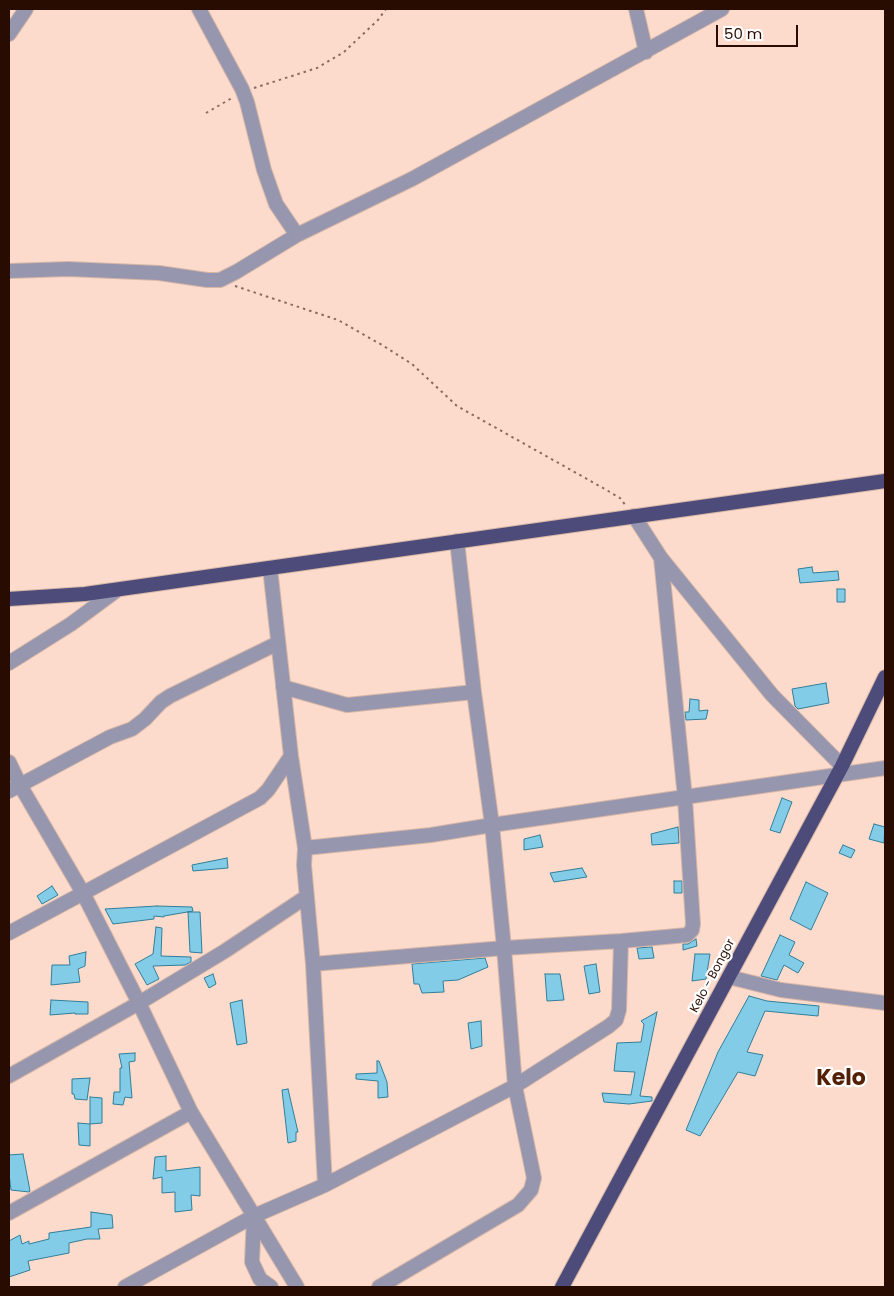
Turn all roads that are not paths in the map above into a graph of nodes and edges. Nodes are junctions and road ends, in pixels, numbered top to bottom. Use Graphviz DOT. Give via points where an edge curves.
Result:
graph roads {
  1 [pos="26,9"];
  2 [pos="199,9"];
  3 [pos="636,9"];
  4 [pos="722,9"];
  5 [pos="9,34"];
  6 [pos="646,52"];
  7 [pos="297,235"];
  8 [pos="9,271"];
  9 [pos="882,484"];
  10 [pos="634,516"];
  11 [pos="457,541"];
  12 [pos="661,558"];
  13 [pos="270,568"];
  14 [pos="117,590"];
  15 [pos="9,599"];
  16 [pos="278,643"];
  17 [pos="9,663"];
  18 [pos="885,677"];
  19 [pos="283,687"];
  20 [pos="474,692"];
  21 [pos="291,756"];
  22 [pos="9,762"];
  23 [pos="885,768"];
  24 [pos="840,771"];
  25 [pos="14,788"];
  26 [pos="686,798"];
  27 [pos="492,825"];
  28 [pos="305,848"];
  29 [pos="83,893"];
  30 [pos="306,897"];
  31 [pos="9,933"];
  32 [pos="621,942"];
  33 [pos="504,948"];
  34 [pos="314,964"];
  35 [pos="729,977"];
  36 [pos="885,1002"];
  37 [pos="139,1004"];
  38 [pos="9,1076"];
  39 [pos="515,1086"];
  40 [pos="191,1112"];
  41 [pos="325,1185"];
  42 [pos="9,1213"];
  43 [pos="254,1216"];
  44 [pos="125,1287"];
  45 [pos="271,1287"];
  46 [pos="298,1287"];
  47 [pos="379,1287"];
  48 [pos="562,1287"];
  1 -- 5 [label="street"];
  2 -- 7 [label="street" via="242,89 276,204"];
  3 -- 6 [label="street"];
  4 -- 6 [label="street"];
  6 -- 7 [label="street" via="412,179"];
  7 -- 8 [label="street" via="220,280 150,272"];
  9 -- 10 [label="highway"];
  10 -- 11 [label="highway"];
  10 -- 12 [label="street"];
  11 -- 13 [label="highway"];
  11 -- 20 [label="street"];
  12 -- 24 [label="street" via="772,695"];
  12 -- 26 [label="street"];
  13 -- 14 [label="highway"];
  13 -- 16 [label="street"];
  14 -- 15 [label="highway"];
  14 -- 17 [label="street"];
  16 -- 19 [label="street"];
  16 -- 25 [label="street" via="170,696 132,729 110,737"];
  18 -- 24 [label="highway, Kelo - Bongor"];
  19 -- 20 [label="street" via="348,705"];
  19 -- 21 [label="street"];
  20 -- 27 [label="street"];
  21 -- 28 [label="street"];
  21 -- 29 [label="street" via="260,798"];
  22 -- 25 [label="street"];
  23 -- 24 [label="street"];
  24 -- 26 [label="street"];
  24 -- 35 [label="highway, Kelo - Bongor"];
  25 -- 29 [label="street"];
  26 -- 27 [label="street"];
  26 -- 32 [label="street" via="692,930 686,934"];
  27 -- 28 [label="street"];
  27 -- 33 [label="street"];
  28 -- 30 [label="street"];
  29 -- 31 [label="street"];
  29 -- 37 [label="street"];
  30 -- 34 [label="street"];
  30 -- 37 [label="street"];
  32 -- 33 [label="street"];
  32 -- 39 [label="street" via="616,1020"];
  33 -- 34 [label="street"];
  33 -- 39 [label="street"];
  34 -- 41 [label="street"];
  35 -- 36 [label="street" via="781,990"];
  35 -- 48 [label="highway, Kelo - Bongor"];
  37 -- 38 [label="street"];
  37 -- 40 [label="street"];
  39 -- 41 [label="street"];
  39 -- 47 [label="street" via="533,1165 534,1178 530,1190 518,1205"];
  40 -- 42 [label="street"];
  40 -- 43 [label="street"];
  41 -- 43 [label="street"];
  43 -- 44 [label="street"];
  43 -- 45 [label="street" via="252,1262 260,1279"];
  43 -- 46 [label="street"];
}
